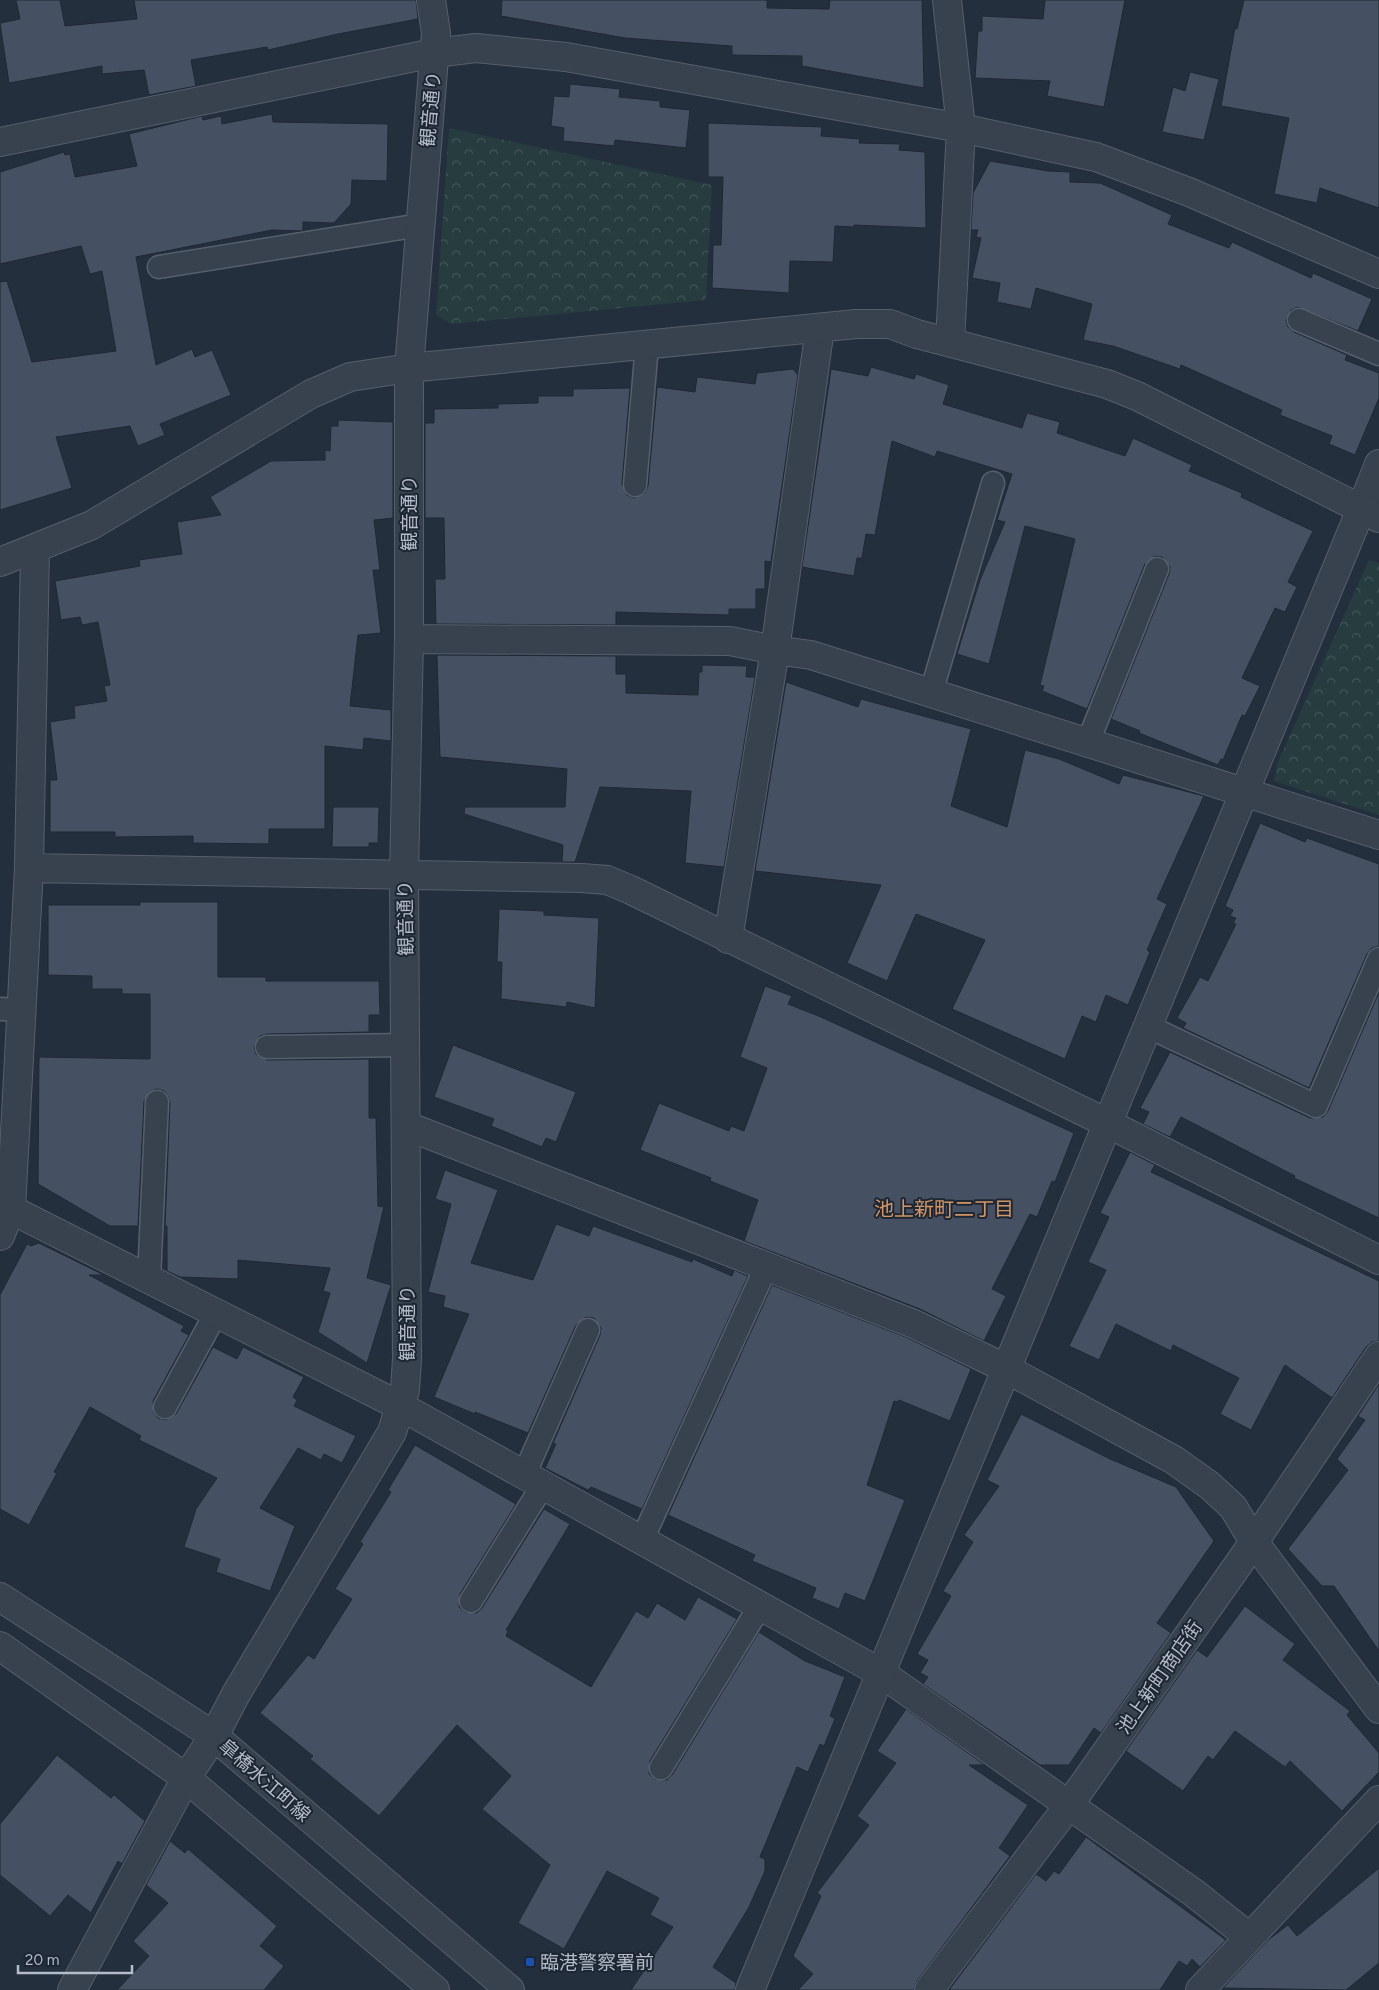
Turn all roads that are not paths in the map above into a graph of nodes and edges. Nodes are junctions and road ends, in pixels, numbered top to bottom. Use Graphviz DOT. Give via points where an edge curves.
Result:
graph roads {
  1 [pos="431,0"];
  2 [pos="947,0"];
  3 [pos="434,53"];
  4 [pos="961,128"];
  5 [pos="0,142"];
  6 [pos="420,226"];
  7 [pos="159,267"];
  8 [pos="1379,274"];
  9 [pos="1299,320"];
  10 [pos="820,328"];
  11 [pos="950,342"];
  12 [pos="647,345"];
  13 [pos="1379,354"];
  14 [pos="409,368"];
  15 [pos="1379,464"];
  16 [pos="993,483"];
  17 [pos="635,485"];
  18 [pos="1370,513"];
  19 [pos="35,549"];
  20 [pos="0,562"];
  21 [pos="1158,569"];
  22 [pos="409,639"];
  23 [pos="775,650"];
  24 [pos="931,692"];
  25 [pos="1088,742"];
  26 [pos="1244,792"];
  27 [pos="1379,835"];
  28 [pos="29,868"];
  29 [pos="404,875"];
  30 [pos="728,939"];
  31 [pos="1379,959"];
  32 [pos="11,1009"];
  33 [pos="1147,1026"];
  34 [pos="406,1045"];
  35 [pos="267,1047"];
  36 [pos="157,1102"];
  37 [pos="1107,1123"];
  38 [pos="407,1126"];
  39 [pos="6,1207"];
  40 [pos="0,1236"];
  41 [pos="1379,1260"];
  42 [pos="767,1265"];
  43 [pos="149,1279"];
  44 [pos="216,1313"];
  45 [pos="588,1330"];
  46 [pos="1379,1356"];
  47 [pos="1005,1368"];
  48 [pos="165,1407"];
  49 [pos="402,1407"];
  50 [pos="533,1480"];
  51 [pos="642,1540"];
  52 [pos="1254,1542"];
  53 [pos="0,1597"];
  54 [pos="471,1601"];
  55 [pos="760,1606"];
  56 [pos="0,1646"];
  57 [pos="881,1673"];
  58 [pos="1379,1709"];
  59 [pos="214,1736"];
  60 [pos="661,1768"];
  61 [pos="186,1778"];
  62 [pos="1379,1800"];
  63 [pos="1069,1805"];
  64 [pos="1249,1937"];
  65 [pos="72,1990"];
  66 [pos="435,1990"];
  67 [pos="510,1990"];
  68 [pos="750,1990"];
  69 [pos="929,1990"];
  70 [pos="1200,1990"];
  1 -- 3 [label="street, 観音通り" via="436,33"];
  2 -- 4 [label="street"];
  3 -- 4 [label="street" via="476,48 566,56"];
  3 -- 5 [label="street"];
  3 -- 6 [label="street, 観音通り"];
  4 -- 8 [label="street" via="1096,157 1189,192"];
  4 -- 11 [label="street"];
  6 -- 7 [label="lane"];
  6 -- 14 [label="street, 観音通り"];
  9 -- 13 [label="lane"];
  10 -- 11 [label="street" via="890,324"];
  10 -- 12 [label="street"];
  10 -- 23 [label="street"];
  11 -- 18 [label="street" via="1107,384 1137,396"];
  12 -- 14 [label="street"];
  12 -- 17 [label="lane"];
  14 -- 19 [label="street" via="350,377 311,394 92,526"];
  14 -- 22 [label="street, 観音通り"];
  15 -- 18 [label="street"];
  16 -- 24 [label="lane"];
  18 -- 26 [label="street"];
  19 -- 20 [label="street"];
  19 -- 28 [label="street"];
  21 -- 25 [label="lane"];
  22 -- 23 [label="street" via="730,641"];
  22 -- 29 [label="street, 観音通り"];
  23 -- 24 [label="street" via="811,655"];
  23 -- 30 [label="street"];
  24 -- 25 [label="street"];
  25 -- 26 [label="street"];
  26 -- 27 [label="street"];
  26 -- 33 [label="street"];
  28 -- 29 [label="street"];
  28 -- 32 [label="street"];
  29 -- 30 [label="street" via="607,880"];
  29 -- 34 [label="street, 観音通り"];
  30 -- 37 [label="street"];
  31 -- 33 [label="lane" via="1316,1106"];
  32 -- 39 [label="street"];
  33 -- 37 [label="street"];
  34 -- 35 [label="lane"];
  34 -- 38 [label="street, 観音通り"];
  36 -- 43 [label="lane"];
  37 -- 41 [label="street"];
  37 -- 47 [label="street"];
  38 -- 42 [label="street"];
  38 -- 49 [label="street, 観音通り" via="407,1359"];
  39 -- 40 [label="street"];
  39 -- 43 [label="street"];
  42 -- 47 [label="street" via="914,1324"];
  42 -- 51 [label="lane"];
  43 -- 44 [label="street"];
  44 -- 48 [label="lane"];
  44 -- 49 [label="street"];
  45 -- 50 [label="lane"];
  46 -- 52 [label="street, 池上新町商店街"];
  47 -- 52 [label="street" via="1174,1460 1233,1507"];
  47 -- 57 [label="street"];
  49 -- 50 [label="street"];
  49 -- 59 [label="street, 観音通り" via="392,1432"];
  50 -- 51 [label="street"];
  50 -- 54 [label="lane"];
  51 -- 55 [label="street"];
  52 -- 58 [label="street"];
  52 -- 63 [label="street, 池上新町商店街"];
  53 -- 59 [label="street, 皐橋水江町線"];
  55 -- 57 [label="street"];
  55 -- 60 [label="lane"];
  56 -- 61 [label="street"];
  57 -- 63 [label="street"];
  57 -- 68 [label="street"];
  59 -- 61 [label="street, 観音通り"];
  59 -- 67 [label="street, 皐橋水江町線"];
  61 -- 65 [label="street, 観音通り"];
  61 -- 66 [label="street"];
  62 -- 64 [label="street"];
  63 -- 64 [label="street" via="1194,1893"];
  63 -- 69 [label="street, 池上新町商店街"];
  64 -- 70 [label="street"];
}
